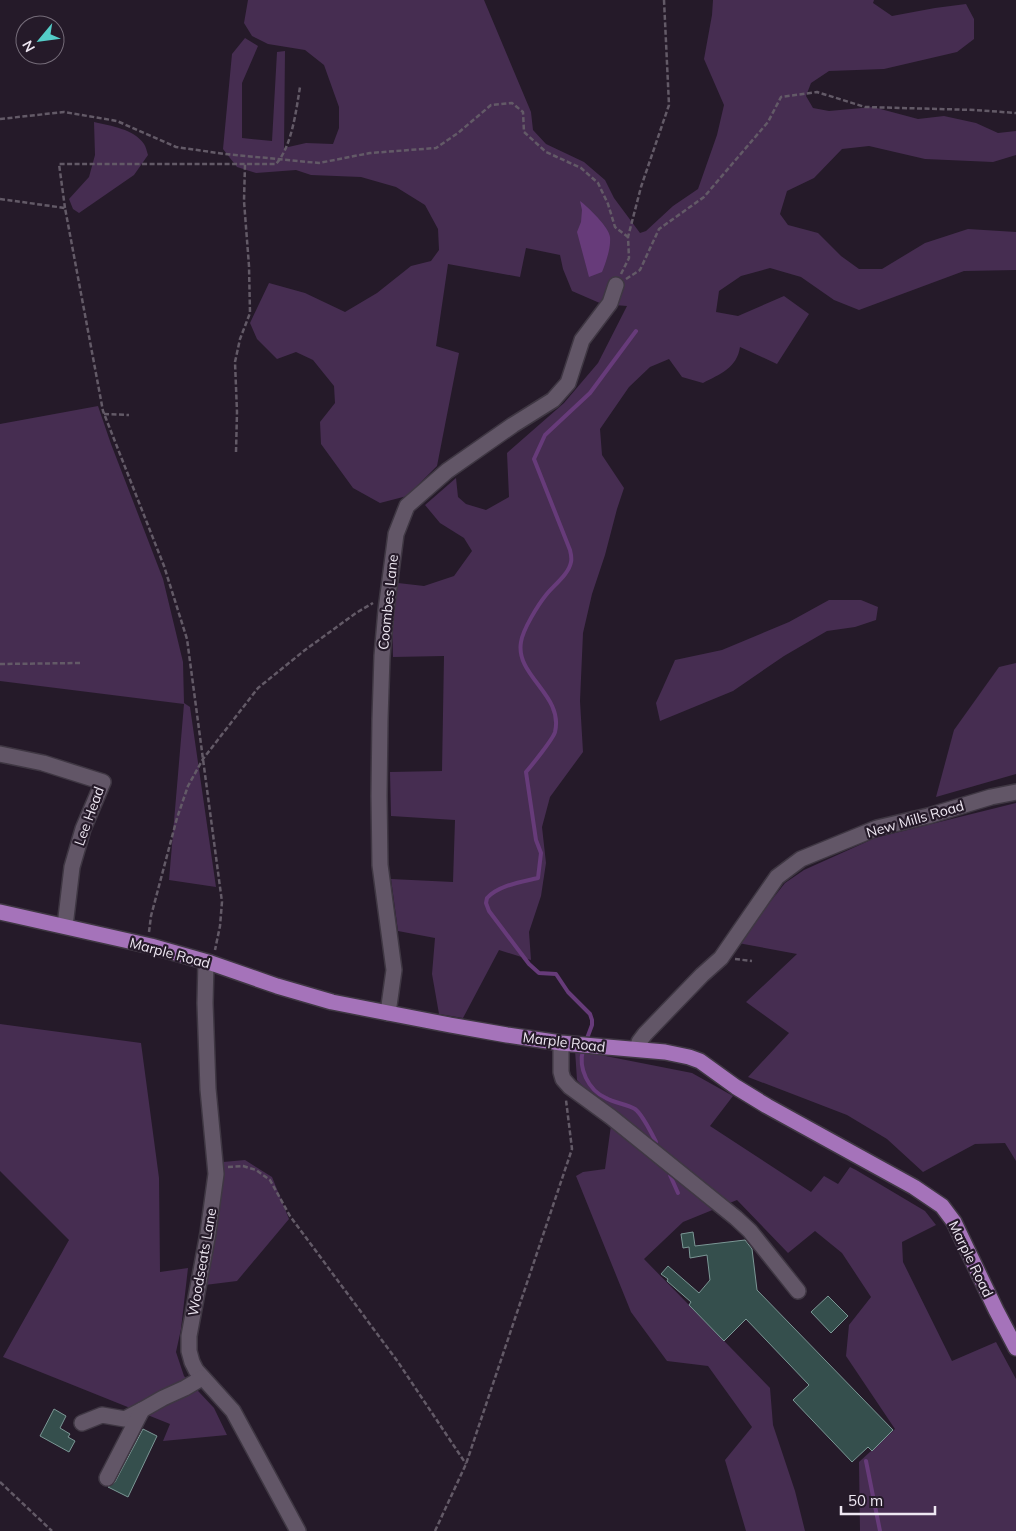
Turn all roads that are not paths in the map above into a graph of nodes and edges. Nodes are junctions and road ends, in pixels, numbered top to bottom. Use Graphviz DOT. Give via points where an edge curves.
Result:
graph roads {
  1 [pos="616,285"];
  2 [pos="0,754"];
  3 [pos="1016,792"];
  4 [pos="0,912"];
  5 [pos="65,926"];
  6 [pos="209,963"];
  7 [pos="388,1013"];
  8 [pos="569,1044"];
  9 [pos="638,1049"];
  10 [pos="798,1291"];
  11 [pos="1016,1348"];
  12 [pos="202,1378"];
  13 [pos="142,1410"];
  14 [pos="82,1423"];
  15 [pos="107,1478"];
  16 [pos="298,1531"];
  1 -- 7 [label="street, Coombes Lane" via="610,303 582,340 568,383 553,400 447,471 407,506 396,534 382,656 379,796 380,865 394,970"];
  2 -- 5 [label="street, Lee Head" via="44,763 103,782 72,866"];
  3 -- 9 [label="street, New Mills Road" via="877,828 801,859 777,877 721,958 645,1034"];
  4 -- 5 [label="main road, Marple Road"];
  5 -- 6 [label="main road, Marple Road"];
  6 -- 7 [label="main road, Marple Road" via="332,1002"];
  6 -- 12 [label="street, Woodseats Lane" via="205,1003 208,1089 216,1174 189,1336 192,1362"];
  7 -- 8 [label="main road, Marple Road"];
  8 -- 9 [label="main road, Marple Road"];
  8 -- 10 [label="street" via="560,1072 570,1087 736,1218"];
  9 -- 11 [label="main road, Marple Road" via="700,1061 767,1106 914,1187 942,1206 954,1222"];
  12 -- 13 [label="street"];
  12 -- 16 [label="street, Woodseats Lane" via="233,1412"];
  13 -- 14 [label="street" via="125,1419 102,1415"];
  13 -- 15 [label="street"];
}
